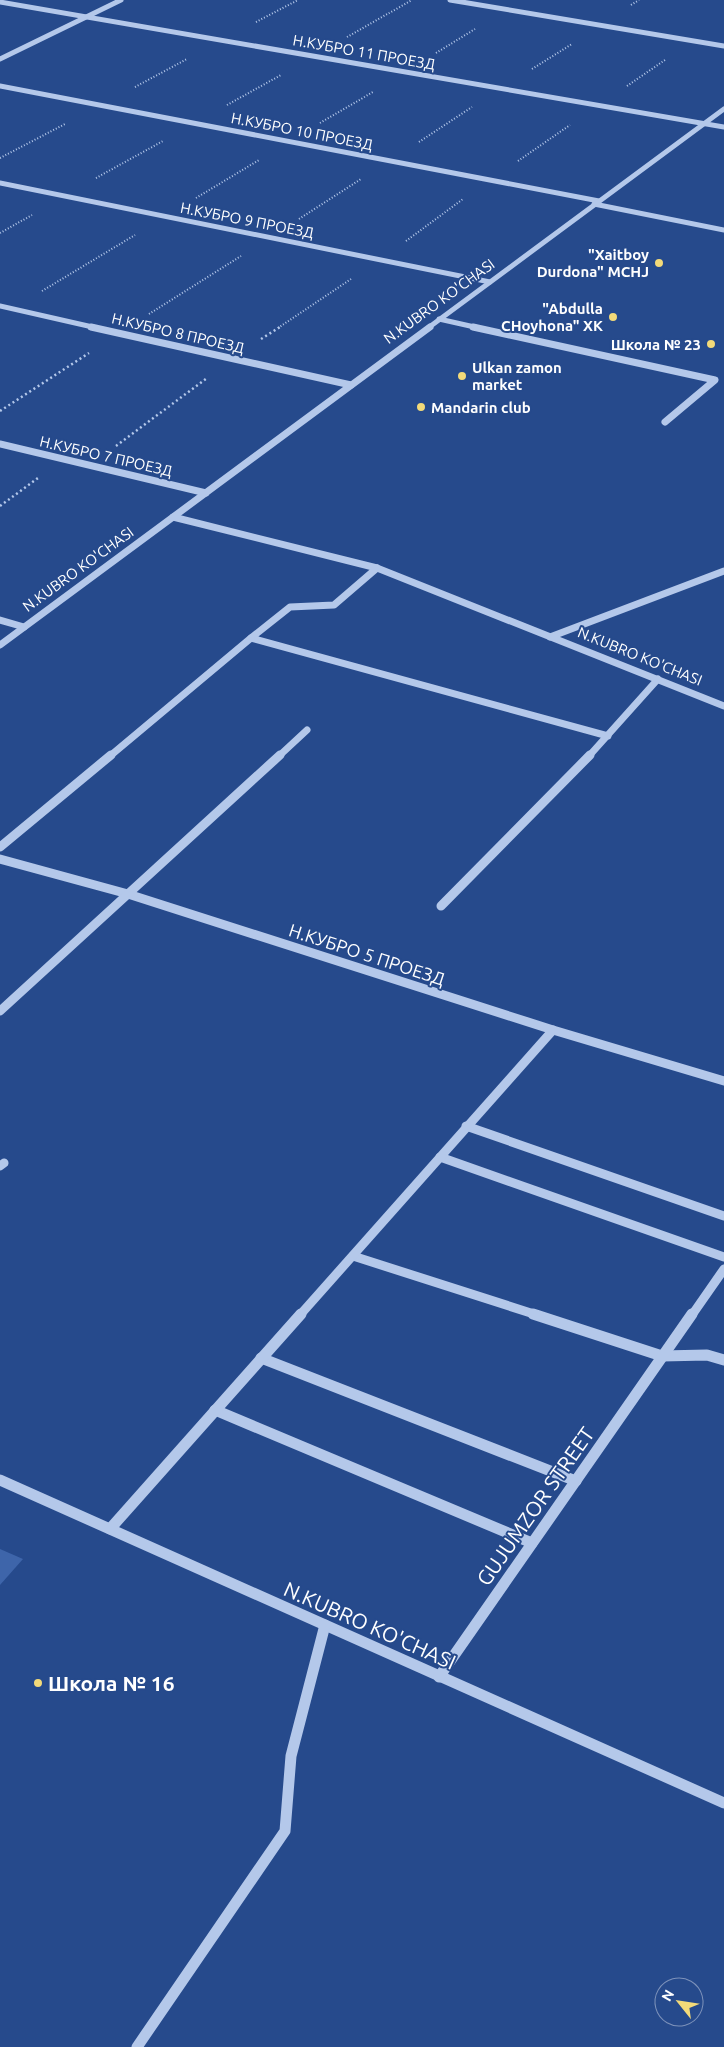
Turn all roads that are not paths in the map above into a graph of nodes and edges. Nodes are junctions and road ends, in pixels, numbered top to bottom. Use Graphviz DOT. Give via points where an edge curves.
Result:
graph roads {
  1 [pos="121,0"];
  2 [pos="450,0"];
  3 [pos="0,2"];
  4 [pos="87,16"];
  5 [pos="724,46"];
  6 [pos="0,59"];
  7 [pos="0,86"];
  8 [pos="724,108"];
  9 [pos="704,123"];
  10 [pos="724,127"];
  11 [pos="0,183"];
  12 [pos="597,203"];
  13 [pos="724,230"];
  14 [pos="490,282"];
  15 [pos="0,306"];
  16 [pos="439,319"];
  17 [pos="351,385"];
  18 [pos="665,422"];
  19 [pos="0,444"];
  20 [pos="206,493"];
  21 [pos="173,517"];
  22 [pos="377,568"];
  23 [pos="724,571"];
  24 [pos="0,620"];
  25 [pos="24,626"];
  26 [pos="550,637"];
  27 [pos="251,638"];
  28 [pos="0,645"];
  29 [pos="658,679"];
  30 [pos="724,706"];
  31 [pos="307,730"];
  32 [pos="608,736"];
  33 [pos="0,847"];
  34 [pos="1,860"];
  35 [pos="128,894"];
  36 [pos="440,906"];
  37 [pos="0,1011"];
  38 [pos="553,1030"];
  39 [pos="724,1081"];
  40 [pos="466,1126"];
  41 [pos="440,1158"];
  42 [pos="724,1216"];
  43 [pos="353,1256"];
  44 [pos="724,1257"];
  45 [pos="724,1269"];
  46 [pos="662,1356"];
  47 [pos="261,1358"];
  48 [pos="724,1360"];
  49 [pos="215,1410"];
  50 [pos="0,1480"];
  51 [pos="576,1481"];
  52 [pos="110,1529"];
  53 [pos="532,1543"];
  54 [pos="325,1626"];
  55 [pos="439,1676"];
  56 [pos="724,1803"];
  57 [pos="137,2047"];
  1 -- 4 [label="street"];
  2 -- 5 [label="street"];
  3 -- 4 [label="street, Н.КУБРО 11 ПРОЕЗД"];
  4 -- 6 [label="street"];
  4 -- 9 [label="street, Н.КУБРО 11 ПРОЕЗД"];
  7 -- 12 [label="street, Н.КУБРО 10 ПРОЕЗД"];
  8 -- 9 [label="street, N.KUBRO KO'CHASI"];
  9 -- 10 [label="street, Н.КУБРО 11 ПРОЕЗД"];
  9 -- 12 [label="street, N.KUBRO KO'CHASI"];
  11 -- 14 [label="street, Н.КУБРО 9 ПРОЕЗД"];
  12 -- 13 [label="street, Н.КУБРО 10 ПРОЕЗД"];
  12 -- 14 [label="street, N.KUBRO KO'CHASI"];
  14 -- 16 [label="street, N.KUBRO KO'CHASI"];
  15 -- 17 [label="street, Н.КУБРО 8 ПРОЕЗД"];
  16 -- 17 [label="street, N.KUBRO KO'CHASI"];
  16 -- 18 [label="street" via="715,380"];
  17 -- 20 [label="street, N.KUBRO KO'CHASI"];
  19 -- 20 [label="street, Н.КУБРО 7 ПРОЕЗД"];
  20 -- 21 [label="street, N.KUBRO KO'CHASI"];
  21 -- 22 [label="street, N.KUBRO KO'CHASI"];
  21 -- 25 [label="street, N.KUBRO KO'CHASI"];
  22 -- 26 [label="street, N.KUBRO KO'CHASI"];
  22 -- 27 [label="street" via="334,605 290,607"];
  23 -- 26 [label="street"];
  24 -- 25 [label="street"];
  25 -- 28 [label="street, N.KUBRO KO'CHASI"];
  26 -- 29 [label="street, N.KUBRO KO'CHASI"];
  27 -- 32 [label="street"];
  27 -- 33 [label="street"];
  29 -- 30 [label="street, N.KUBRO KO'CHASI"];
  29 -- 32 [label="street"];
  31 -- 35 [label="street"];
  32 -- 36 [label="street"];
  34 -- 35 [label="street, Н.КУБРО 5 ПРОЕЗД"];
  35 -- 37 [label="street"];
  35 -- 38 [label="street, Н.КУБРО 5 ПРОЕЗД"];
  38 -- 39 [label="street, Н.КУБРО 5 ПРОЕЗД"];
  38 -- 40 [label="street"];
  40 -- 41 [label="street"];
  40 -- 42 [label="street"];
  41 -- 43 [label="street"];
  41 -- 44 [label="street"];
  43 -- 46 [label="street"];
  43 -- 47 [label="street"];
  45 -- 46 [label="street, GUJUMZOR STREET"];
  46 -- 48 [label="street" via="707,1355"];
  46 -- 51 [label="street, GUJUMZOR STREET"];
  47 -- 49 [label="street"];
  47 -- 51 [label="street"];
  49 -- 52 [label="street"];
  49 -- 53 [label="street"];
  50 -- 52 [label="street, N.KUBRO KO'CHASI"];
  51 -- 53 [label="street, GUJUMZOR STREET"];
  52 -- 54 [label="street, N.KUBRO KO'CHASI"];
  53 -- 55 [label="street, GUJUMZOR STREET"];
  54 -- 55 [label="street, N.KUBRO KO'CHASI"];
  54 -- 57 [label="street" via="291,1756 285,1832"];
  55 -- 56 [label="street, N.KUBRO KO'CHASI"];
}
